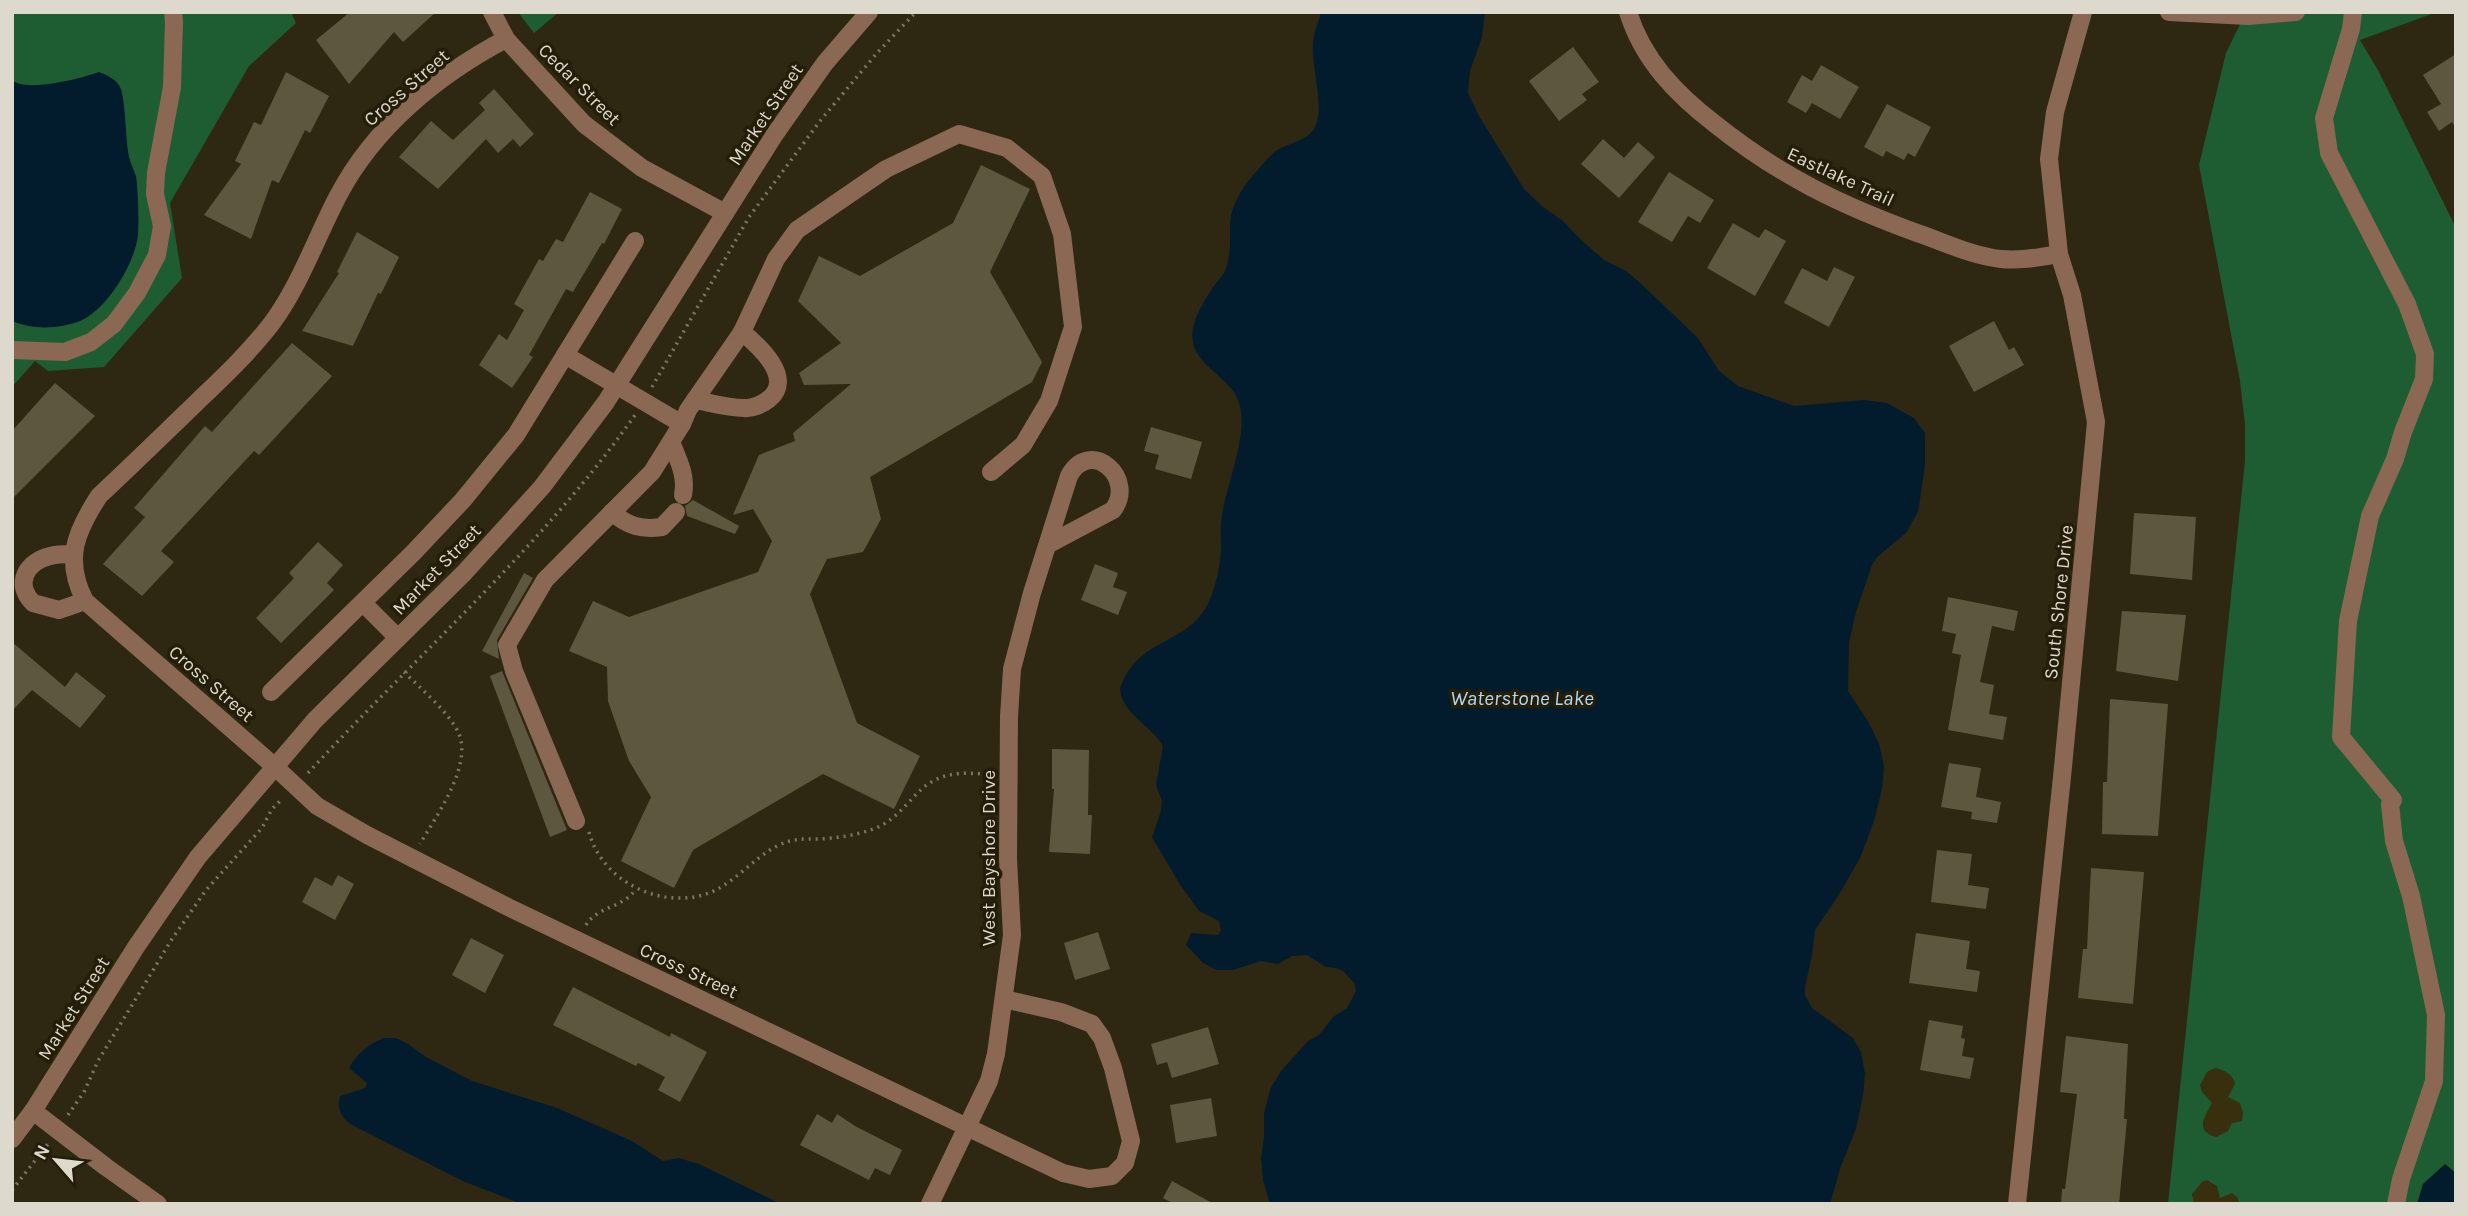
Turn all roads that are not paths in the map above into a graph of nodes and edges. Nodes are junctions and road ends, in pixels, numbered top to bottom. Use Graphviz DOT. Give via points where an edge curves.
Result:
graph roads {
  1 [pos="173,12"];
  2 [pos="492,12"];
  3 [pos="869,12"];
  4 [pos="1628,12"];
  5 [pos="2083,12"];
  6 [pos="2169,12"];
  7 [pos="2296,12"];
  8 [pos="2353,12"];
  9 [pos="506,39"];
  10 [pos="725,213"];
  11 [pos="635,241"];
  12 [pos="2059,254"];
  13 [pos="742,332"];
  14 [pos="12,350"];
  15 [pos="565,355"];
  16 [pos="616,386"];
  17 [pos="695,400"];
  18 [pos="682,424"];
  19 [pos="671,442"];
  20 [pos="990,472"];
  21 [pos="683,495"];
  22 [pos="612,512"];
  23 [pos="676,512"];
  24 [pos="1049,544"];
  25 [pos="73,554"];
  26 [pos="85,601"];
  27 [pos="363,603"];
  28 [pos="398,638"];
  29 [pos="271,692"];
  30 [pos="274,766"];
  31 [pos="576,821"];
  32 [pos="1004,999"];
  33 [pos="33,1111"];
  34 [pos="967,1128"];
  35 [pos="12,1139"];
  36 [pos="158,1204"];
  37 [pos="930,1204"];
  38 [pos="2017,1204"];
  39 [pos="2396,1204"];
  1 -- 14 [label="street" via="172,87 156,173 162,226 157,255 114,324 91,342 65,352"];
  2 -- 9 [label="street, Cedar Street"];
  3 -- 10 [label="street, Market Street" via="825,63"];
  4 -- 12 [label="street, Eastlake Trail" via="1660,74 1705,117 1780,172 1857,210 1975,254 2002,259"];
  5 -- 12 [label="street, South Shore Drive" via="2050,136"];
  6 -- 7 [label="street" via="2248,16"];
  8 -- 39 [label="street" via="2324,118 2329,153 2407,304 2425,354 2424,379 2370,516 2348,621 2341,737 2393,800 2394,841 2411,896 2436,1015 2434,1081"];
  9 -- 10 [label="street, Cedar Street" via="584,124 642,168"];
  9 -- 25 [label="street, Cross Street" via="426,92 361,156 272,323 246,355 99,496 82,523"];
  10 -- 16 [label="street, Market Street"];
  11 -- 15 [label="street"];
  12 -- 38 [label="street, South Shore Drive" via="2072,295 2096,422"];
  13 -- 17 [label="street"];
  13 -- 17 [label="street" via="774,366 773,395 746,409"];
  13 -- 20 [label="street" via="776,259 797,230 886,169 959,134 1007,149 1042,176 1062,234 1073,327 1049,401 1023,445"];
  15 -- 16 [label="street"];
  15 -- 27 [label="street" via="516,435 463,500"];
  16 -- 18 [label="street"];
  16 -- 28 [label="street, Market Street" via="542,486"];
  17 -- 18 [label="street"];
  18 -- 19 [label="street"];
  19 -- 21 [label="street" via="683,472"];
  19 -- 22 [label="street" via="652,472"];
  22 -- 23 [label="street" via="623,522 646,529 662,527"];
  22 -- 31 [label="street" via="545,580 507,645"];
  24 -- 24 [label="street, West Bayshore Drive" via="1074,467 1095,461 1111,469 1118,478 1118,504"];
  24 -- 32 [label="street, West Bayshore Drive" via="1012,669 1008,859 1012,935"];
  25 -- 26 [label="street, Cross Street" via="76,583"];
  25 -- 26 [label="street" via="48,556 28,567 24,588 33,603 59,610"];
  26 -- 30 [label="street, Cross Street"];
  27 -- 28 [label="street"];
  27 -- 29 [label="street"];
  28 -- 30 [label="street, Market Street"];
  30 -- 33 [label="street, Market Street" via="198,857"];
  30 -- 34 [label="street, Cross Street" via="317,806 412,858"];
  32 -- 34 [label="street, West Bayshore Drive" via="992,1067"];
  32 -- 34 [label="street, Cross Street" via="1092,1024 1113,1068 1131,1141 1125,1163 1112,1176 1089,1179 1063,1173"];
  33 -- 35 [label="street, Market Street"];
  33 -- 36 [label="street"];
  34 -- 37 [label="street, West Bayshore Drive"];
}
